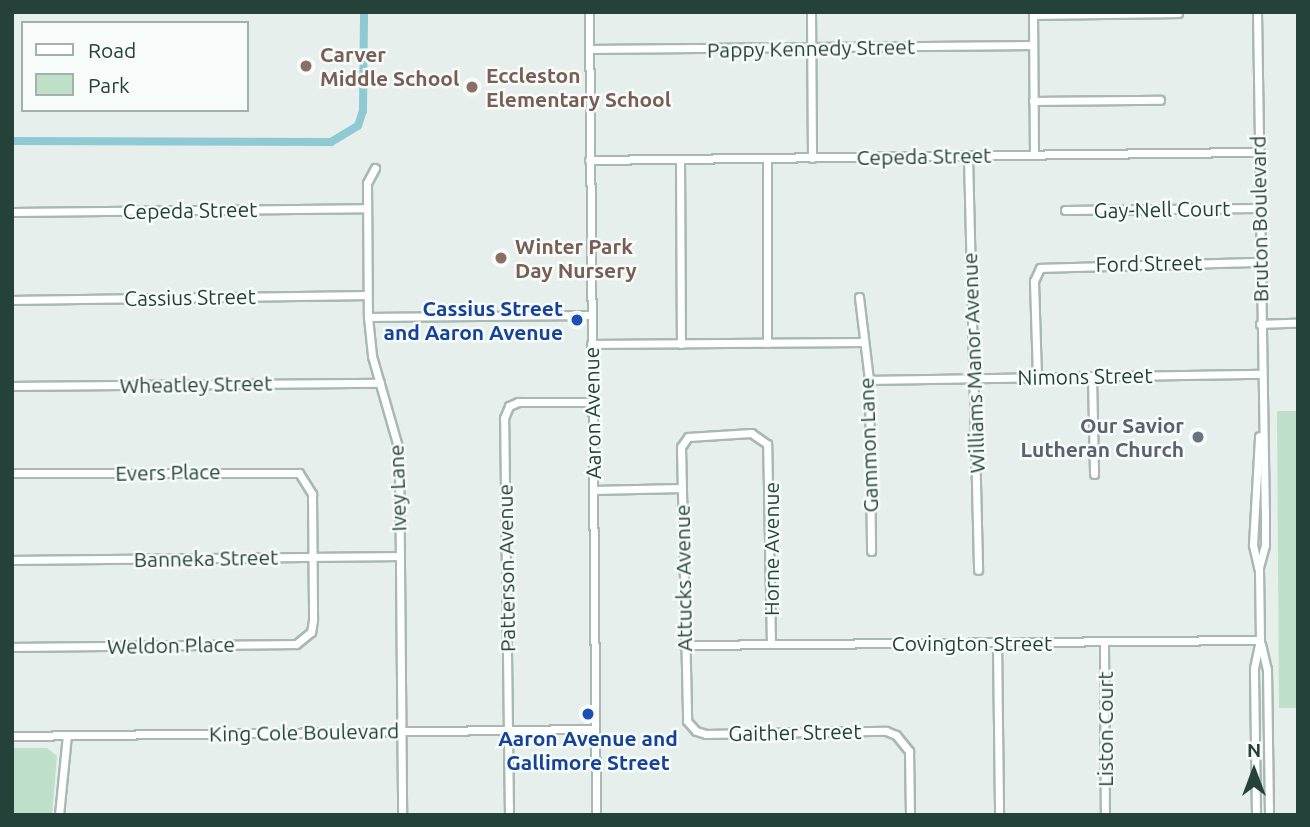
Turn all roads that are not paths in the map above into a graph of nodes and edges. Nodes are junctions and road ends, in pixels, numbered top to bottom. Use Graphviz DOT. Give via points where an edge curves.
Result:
graph roads {
  1 [pos="589,12"];
  2 [pos="811,12"];
  3 [pos="1257,12"];
  4 [pos="1178,13"];
  5 [pos="1033,14"];
  6 [pos="1033,45"];
  7 [pos="811,48"];
  8 [pos="589,49"];
  9 [pos="1160,100"];
  10 [pos="1033,101"];
  11 [pos="1258,152"];
  12 [pos="1034,154"];
  13 [pos="968,156"];
  14 [pos="767,158"];
  15 [pos="812,158"];
  16 [pos="680,159"];
  17 [pos="589,160"];
  18 [pos="375,168"];
  19 [pos="367,208"];
  20 [pos="1259,208"];
  21 [pos="1065,210"];
  22 [pos="12,212"];
  23 [pos="1259,262"];
  24 [pos="367,295"];
  25 [pos="859,297"];
  26 [pos="12,300"];
  27 [pos="591,315"];
  28 [pos="368,317"];
  29 [pos="1298,323"];
  30 [pos="1260,324"];
  31 [pos="861,342"];
  32 [pos="767,343"];
  33 [pos="591,344"];
  34 [pos="681,344"];
  35 [pos="1260,374"];
  36 [pos="1092,376"];
  37 [pos="1037,377"];
  38 [pos="976,378"];
  39 [pos="869,380"];
  40 [pos="380,383"];
  41 [pos="12,386"];
  42 [pos="592,402"];
  43 [pos="1261,425"];
  44 [pos="770,454"];
  45 [pos="12,473"];
  46 [pos="1094,474"];
  47 [pos="682,488"];
  48 [pos="593,490"];
  49 [pos="871,551"];
  50 [pos="313,556"];
  51 [pos="400,556"];
  52 [pos="12,560"];
  53 [pos="1259,568"];
  54 [pos="978,570"];
  55 [pos="1260,640"];
  56 [pos="1104,642"];
  57 [pos="997,643"];
  58 [pos="684,645"];
  59 [pos="771,645"];
  60 [pos="12,647"];
  61 [pos="685,710"];
  62 [pos="595,729"];
  63 [pos="508,730"];
  64 [pos="401,731"];
  65 [pos="67,735"];
  66 [pos="12,736"];
  67 [pos="1255,741"];
  68 [pos="1268,741"];
  69 [pos="1269,811"];
  70 [pos="1256,812"];
  71 [pos="59,815"];
  72 [pos="402,815"];
  73 [pos="509,815"];
  74 [pos="596,815"];
  75 [pos="910,815"];
  76 [pos="999,815"];
  77 [pos="1105,815"];
  1 -- 8 [label="street, Aaron Avenue"];
  2 -- 7 [label="street"];
  3 -- 11 [label="street, Bruton Boulevard"];
  4 -- 5 [label="street"];
  5 -- 6 [label="street"];
  6 -- 7 [label="street, Pappy Kennedy Street"];
  6 -- 10 [label="street"];
  7 -- 8 [label="street, Pappy Kennedy Street"];
  7 -- 15 [label="street"];
  8 -- 17 [label="street, Aaron Avenue"];
  9 -- 10 [label="street"];
  10 -- 12 [label="street"];
  11 -- 12 [label="street, Cepeda Street"];
  11 -- 20 [label="street, Bruton Boulevard"];
  12 -- 13 [label="street, Cepeda Street"];
  13 -- 15 [label="street, Cepeda Street"];
  13 -- 38 [label="street, Williams Manor Avenue"];
  14 -- 15 [label="street, Cepeda Street"];
  14 -- 16 [label="street, Cepeda Street"];
  14 -- 32 [label="street"];
  16 -- 17 [label="street, Cepeda Street"];
  16 -- 34 [label="street"];
  17 -- 27 [label="street, Aaron Avenue"];
  18 -- 19 [label="street, Ivey Lane" via="367,183"];
  19 -- 22 [label="street, Cepeda Street"];
  19 -- 24 [label="street, Ivey Lane"];
  20 -- 21 [label="street, Gay-Nell Court"];
  20 -- 23 [label="street, Bruton Boulevard"];
  23 -- 30 [label="street, Bruton Boulevard"];
  23 -- 37 [label="street, Ford Street" via="1040,268 1034,281"];
  24 -- 26 [label="street, Cassius Street"];
  24 -- 28 [label="street, Ivey Lane"];
  25 -- 31 [label="street, Gammon Lane"];
  27 -- 28 [label="street"];
  27 -- 33 [label="street, Aaron Avenue"];
  28 -- 40 [label="street, Ivey Lane"];
  29 -- 30 [label="street"];
  30 -- 35 [label="street, Bruton Boulevard"];
  31 -- 32 [label="street"];
  31 -- 39 [label="street, Gammon Lane"];
  32 -- 34 [label="street"];
  33 -- 34 [label="street"];
  33 -- 42 [label="street, Aaron Avenue"];
  35 -- 36 [label="street, Nimons Street"];
  35 -- 43 [label="street, Bruton Boulevard"];
  36 -- 37 [label="street, Nimons Street"];
  36 -- 46 [label="street"];
  37 -- 38 [label="street, Nimons Street"];
  38 -- 39 [label="street, Nimons Street"];
  38 -- 54 [label="street, Williams Manor Avenue"];
  39 -- 49 [label="street, Gammon Lane"];
  40 -- 41 [label="street, Wheatley Street"];
  40 -- 51 [label="street, Ivey Lane" via="399,450"];
  42 -- 48 [label="street, Aaron Avenue"];
  42 -- 63 [label="street, Patterson Avenue" via="518,402 509,406 504,418"];
  43 -- 53 [label="street, Bruton Boulevard" via="1265,545"];
  43 -- 53 [label="street, Bruton Boulevard" via="1255,460 1253,545"];
  44 -- 47 [label="street, Attucks Avenue" via="760,436 751,433 688,437 681,447"];
  44 -- 59 [label="street, Horne Avenue"];
  45 -- 50 [label="street, Evers Place" via="299,473 312,494"];
  47 -- 48 [label="street"];
  47 -- 58 [label="street, Attucks Avenue"];
  48 -- 62 [label="street, Aaron Avenue"];
  50 -- 51 [label="street, Banneka Street"];
  50 -- 52 [label="street, Banneka Street"];
  50 -- 60 [label="street, Weldon Place" via="311,632 296,644"];
  51 -- 64 [label="street, Ivey Lane"];
  53 -- 55 [label="street, Bruton Boulevard"];
  55 -- 56 [label="street, Covington Street"];
  55 -- 67 [label="street, Bruton Boulevard" via="1254,668"];
  55 -- 68 [label="street, Bruton Boulevard" via="1267,669"];
  56 -- 57 [label="street, Covington Street"];
  56 -- 77 [label="street, Liston Court"];
  57 -- 59 [label="street, Covington Street"];
  57 -- 76 [label="street"];
  58 -- 59 [label="street, Covington Street"];
  58 -- 61 [label="street, Attucks Avenue"];
  61 -- 75 [label="street, Gaither Street" via="696,731 706,734 886,731 905,742 909,751"];
  62 -- 63 [label="street, King Cole Boulevard"];
  62 -- 74 [label="street, Aaron Avenue"];
  63 -- 64 [label="street, King Cole Boulevard"];
  63 -- 73 [label="street, Patterson Avenue"];
  64 -- 65 [label="street, King Cole Boulevard"];
  64 -- 72 [label="street, Ivey Lane"];
  65 -- 66 [label="street, King Cole Boulevard"];
  65 -- 71 [label="street"];
  67 -- 68 [label="street"];
  67 -- 70 [label="street, Bruton Boulevard"];
  68 -- 69 [label="street, Bruton Boulevard"];
  69 -- 70 [label="street"];
}
